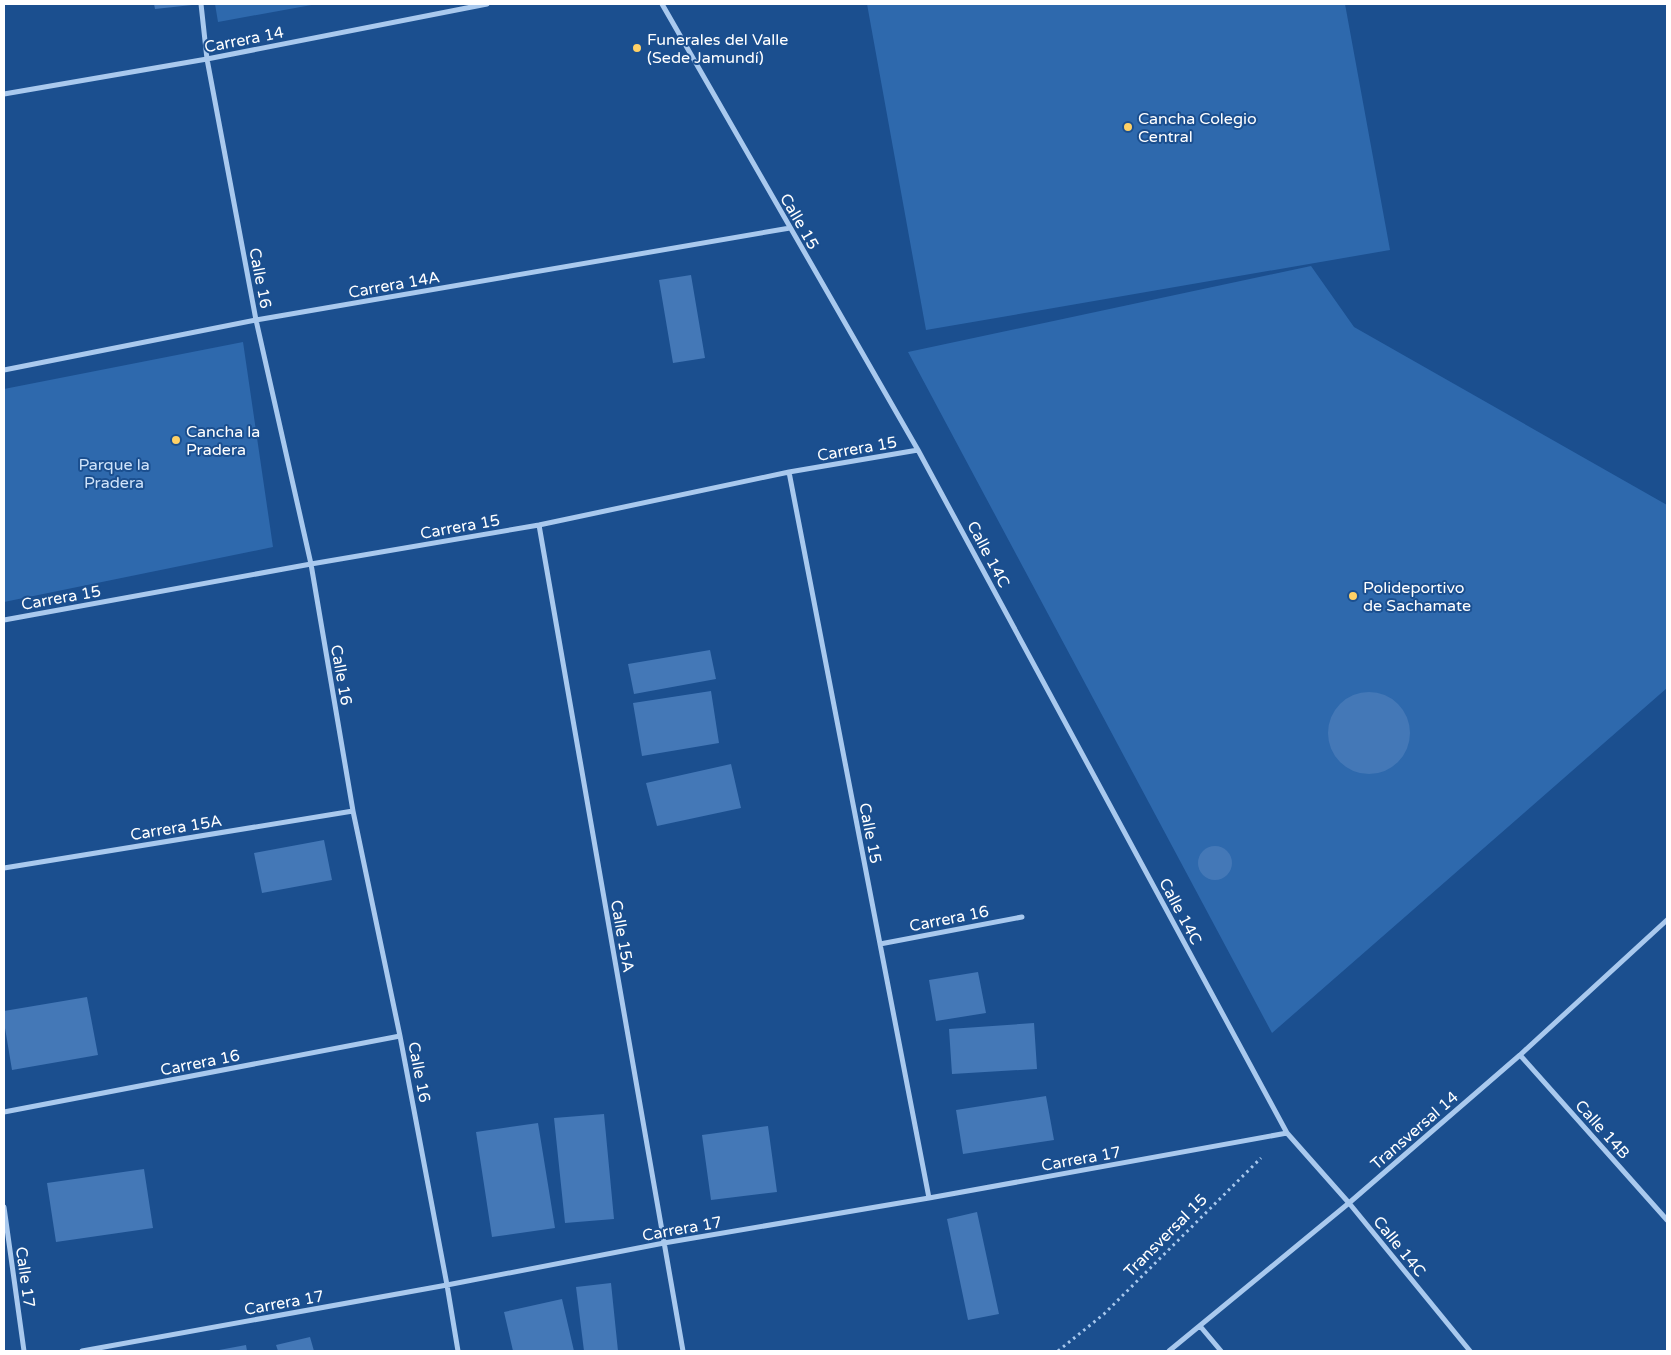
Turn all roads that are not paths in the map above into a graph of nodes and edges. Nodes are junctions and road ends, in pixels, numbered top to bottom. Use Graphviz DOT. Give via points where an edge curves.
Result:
graph roads {
  1 [pos="201,4"];
  2 [pos="488,4"];
  3 [pos="662,4"];
  4 [pos="207,59"];
  5 [pos="4,94"];
  6 [pos="790,228"];
  7 [pos="256,320"];
  8 [pos="4,370"];
  9 [pos="918,450"];
  10 [pos="789,472"];
  11 [pos="539,525"];
  12 [pos="311,564"];
  13 [pos="4,620"];
  14 [pos="353,811"];
  15 [pos="4,868"];
  16 [pos="1022,917"];
  17 [pos="1665,922"];
  18 [pos="1667,929"];
  19 [pos="880,944"];
  20 [pos="400,1036"];
  21 [pos="1520,1055"];
  22 [pos="4,1112"];
  23 [pos="1287,1133"];
  24 [pos="929,1198"];
  25 [pos="1349,1203"];
  26 [pos="4,1207"];
  27 [pos="1667,1220"];
  28 [pos="664,1243"];
  29 [pos="447,1285"];
  30 [pos="1200,1326"];
  31 [pos="24,1351"];
  32 [pos="82,1351"];
  33 [pos="458,1351"];
  34 [pos="683,1351"];
  35 [pos="1169,1351"];
  36 [pos="1221,1351"];
  37 [pos="1470,1351"];
  1 -- 4 [label="street, Calle 16"];
  2 -- 4 [label="street, Carrera 14"];
  3 -- 6 [label="street, Calle 15"];
  4 -- 5 [label="street, Carrera 14"];
  4 -- 7 [label="street, Calle 16"];
  6 -- 7 [label="street, Carrera 14A"];
  6 -- 9 [label="street, Calle 15"];
  7 -- 8 [label="street, Carrera 14A"];
  7 -- 12 [label="street, Calle 16"];
  9 -- 10 [label="street, Carrera 15"];
  9 -- 23 [label="street, Calle 14C"];
  10 -- 11 [label="street, Carrera 15"];
  10 -- 19 [label="street, Calle 15"];
  11 -- 12 [label="street, Carrera 15"];
  11 -- 28 [label="street, Calle 15A"];
  12 -- 13 [label="street, Carrera 15"];
  12 -- 14 [label="street, Calle 16"];
  14 -- 15 [label="street, Carrera 15A"];
  14 -- 20 [label="street, Calle 16"];
  16 -- 19 [label="street, Carrera 16"];
  17 -- 18 [label="street"];
  17 -- 21 [label="street, Transversal 14"];
  19 -- 24 [label="street, Calle 15"];
  20 -- 22 [label="street, Carrera 16"];
  20 -- 29 [label="street, Calle 16"];
  21 -- 25 [label="street, Transversal 14"];
  21 -- 27 [label="street, Calle 14B"];
  23 -- 24 [label="street, Carrera 17"];
  23 -- 25 [label="street, Calle 14C"];
  24 -- 28 [label="street, Carrera 17"];
  25 -- 30 [label="street, Transversal 14"];
  25 -- 37 [label="street, Calle 14C"];
  26 -- 31 [label="street, Calle 17"];
  28 -- 29 [label="street, Carrera 17"];
  28 -- 34 [label="street, Calle 15A"];
  29 -- 32 [label="street, Carrera 17"];
  29 -- 33 [label="street, Calle 16"];
  30 -- 35 [label="street, Transversal 14"];
  30 -- 36 [label="street"];
}
